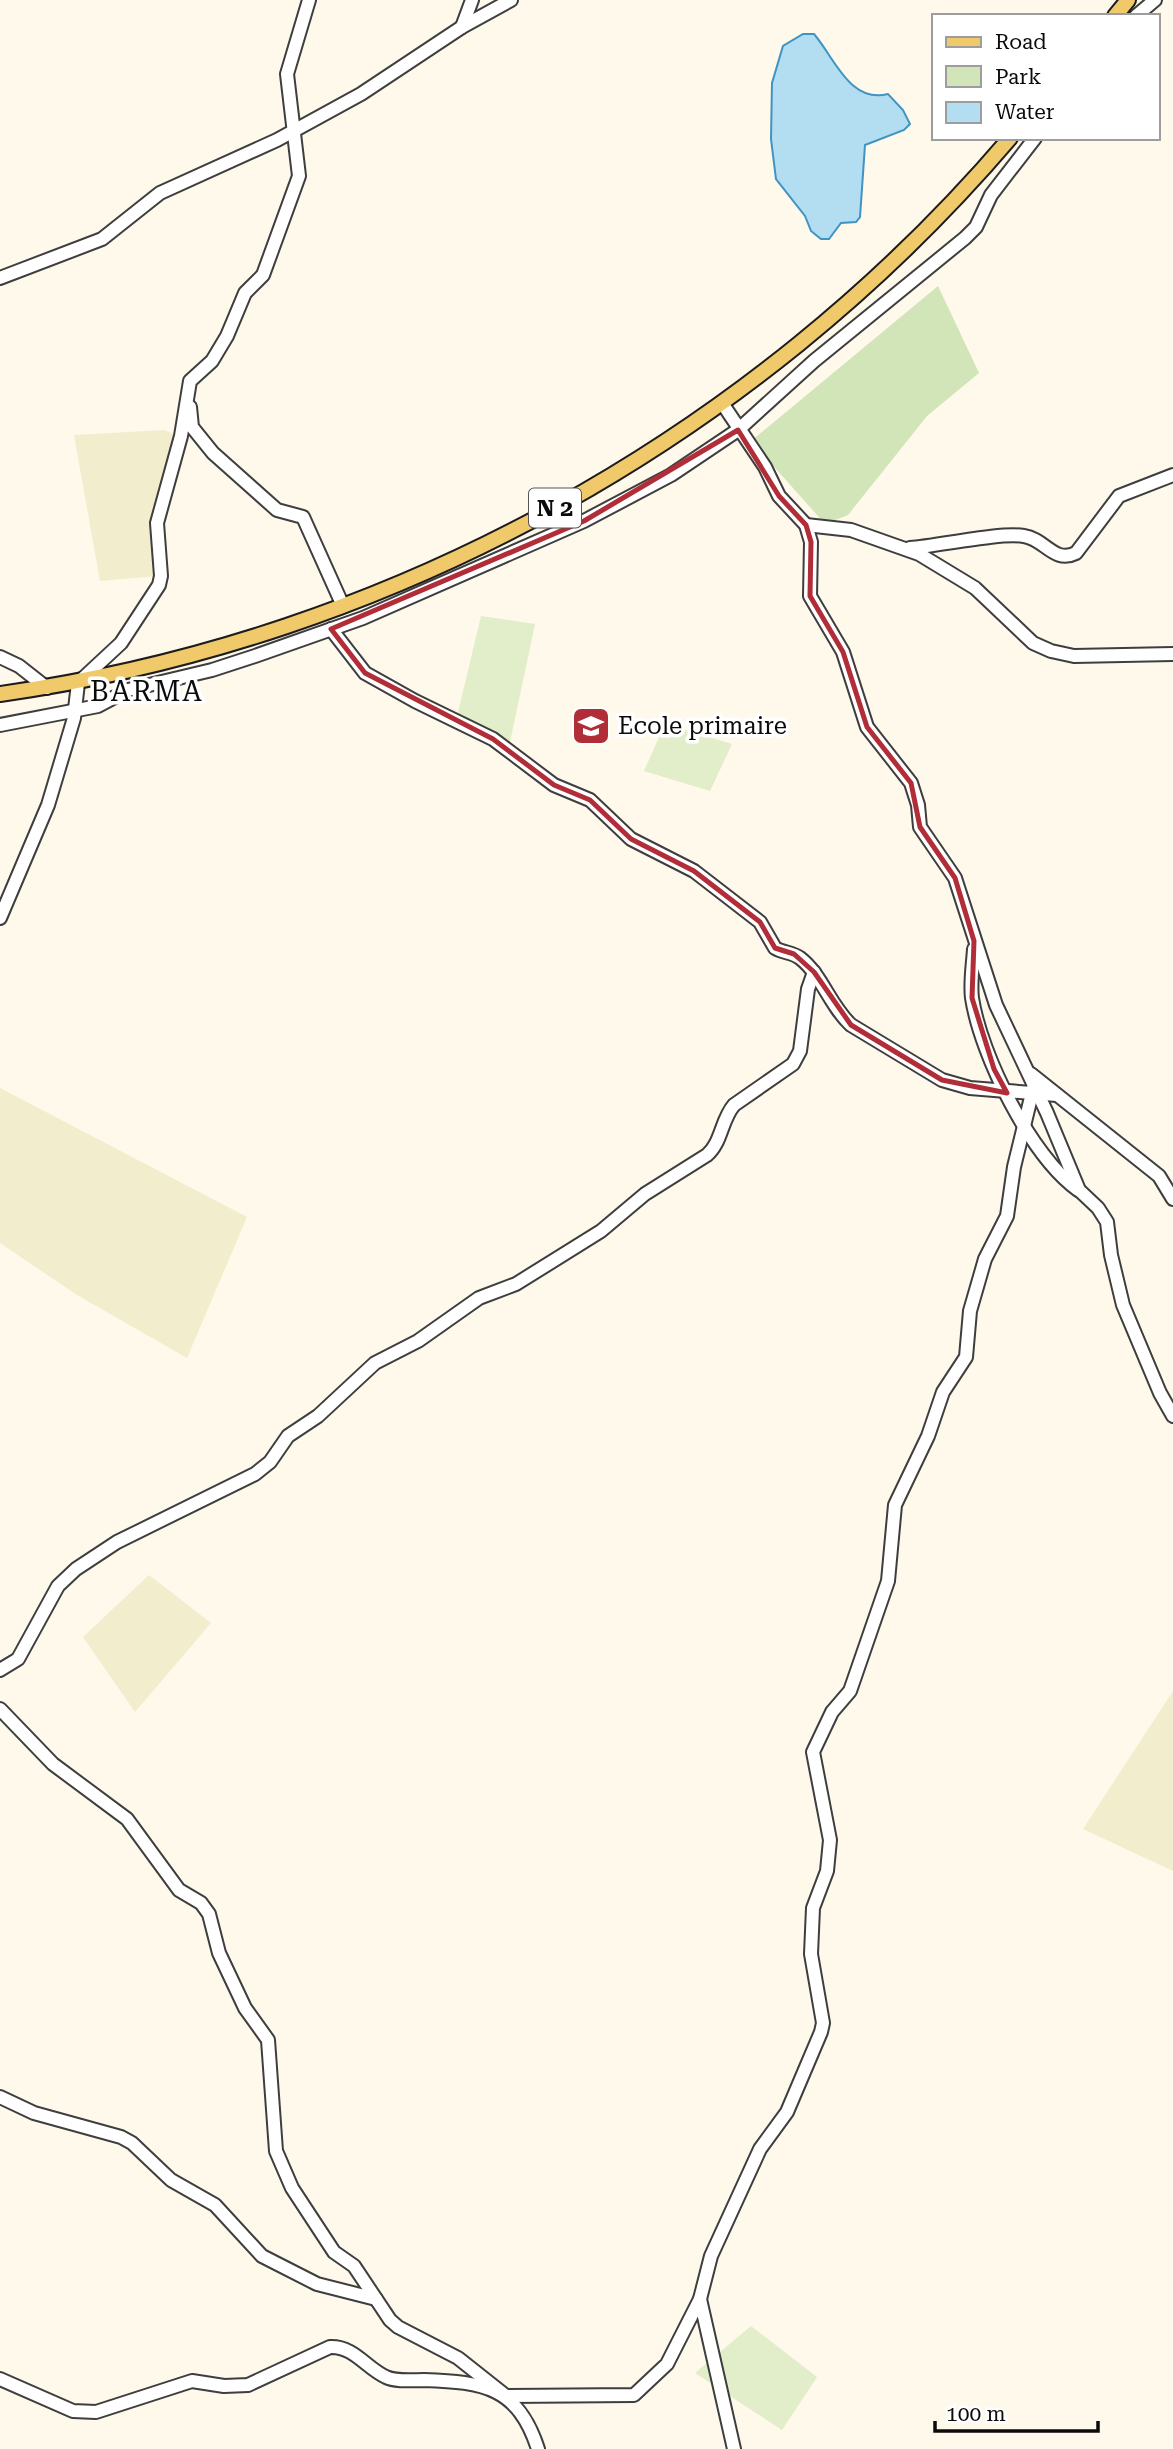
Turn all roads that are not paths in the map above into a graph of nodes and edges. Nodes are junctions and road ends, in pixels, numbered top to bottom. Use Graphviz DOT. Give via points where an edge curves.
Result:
graph roads {
  1 [pos="309,0"];
  2 [pos="472,0"];
  3 [pos="511,0"];
  4 [pos="1128,0"];
  5 [pos="1155,0"];
  6 [pos="1117,14"];
  7 [pos="1138,14"];
  8 [pos="462,27"];
  9 [pos="293,131"];
  10 [pos="1008,140"];
  11 [pos="1033,140"];
  12 [pos="0,278"];
  13 [pos="187,396"];
  14 [pos="722,403"];
  15 [pos="738,430"];
  16 [pos="1173,475"];
  17 [pos="806,525"];
  18 [pos="905,549"];
  19 [pos="343,606"];
  20 [pos="331,629"];
  21 [pos="1173,654"];
  22 [pos="0,657"];
  23 [pos="78,683"];
  24 [pos="47,688"];
  25 [pos="0,694"];
  26 [pos="74,712"];
  27 [pos="0,725"];
  28 [pos="0,918"];
  29 [pos="974,941"];
  30 [pos="814,972"];
  31 [pos="1028,1072"];
  32 [pos="1034,1091"];
  33 [pos="1007,1093"];
  34 [pos="1057,1095"];
  35 [pos="1023,1125"];
  36 [pos="1079,1190"];
  37 [pos="1173,1199"];
  38 [pos="1173,1416"];
  39 [pos="0,1670"];
  40 [pos="0,1709"];
  41 [pos="0,2096"];
  42 [pos="376,2299"];
  43 [pos="700,2299"];
  44 [pos="0,2379"];
  45 [pos="506,2396"];
  46 [pos="538,2449"];
  47 [pos="734,2449"];
  1 -- 9 [label="street" via="287,74"];
  2 -- 8 [label="street"];
  3 -- 8 [label="street"];
  4 -- 6 [label="main road"];
  5 -- 7 [label="street"];
  8 -- 9 [label="street" via="361,94"];
  9 -- 12 [label="street" via="160,193 102,239"];
  9 -- 13 [label="street" via="299,176 263,275 245,293 228,336 212,361 194,375"];
  10 -- 14 [label="main road, N 2" via="948,208 873,281"];
  11 -- 15 [label="street" via="965,238 814,360"];
  13 -- 19 [label="street" via="192,427 213,453 277,510 303,517"];
  13 -- 23 [label="street" via="157,523 159,585 121,643"];
  14 -- 15 [label="street"];
  14 -- 19 [label="main road, N 2" via="616,474 502,537"];
  15 -- 17 [label="street" via="779,496"];
  15 -- 20 [label="street" via="671,475 584,521 461,578"];
  16 -- 18 [label="street" via="1119,496 1076,553 1067,558 1037,539 1014,535"];
  17 -- 18 [label="street" via="852,530"];
  17 -- 29 [label="street" via="811,541 810,596 843,652 867,727 911,783 920,827 955,878"];
  18 -- 21 [label="street" via="975,587 1033,643 1051,651 1074,656"];
  19 -- 23 [label="main road, N 2" via="175,662"];
  20 -- 26 [label="street" via="212,670 128,690"];
  20 -- 30 [label="street" via="365,673 493,739 554,785 590,800 631,839 694,871 760,922 775,948 794,954"];
  22 -- 24 [label="street"];
  23 -- 24 [label="main road, N 2"];
  23 -- 26 [label="street"];
  24 -- 25 [label="main road, N 2"];
  26 -- 27 [label="street"];
  26 -- 28 [label="street" via="48,805"];
  29 -- 31 [label="street" via="996,1005"];
  29 -- 33 [label="street" via="972,998 994,1069"];
  30 -- 33 [label="street" via="839,1014 851,1025 942,1080"];
  30 -- 39 [label="street" via="800,1051 793,1064 734,1105 715,1148 707,1155 645,1194 601,1231 516,1284 478,1298 418,1341 375,1363 318,1416 288,1436 255,1474 117,1542 76,1569 58,1586 18,1659"];
  31 -- 32 [label="street"];
  31 -- 34 [label="street"];
  32 -- 33 [label="street"];
  32 -- 34 [label="street"];
  32 -- 35 [label="street"];
  32 -- 36 [label="street"];
  33 -- 35 [label="street"];
  34 -- 37 [label="street" via="1159,1176"];
  35 -- 36 [label="street" via="1062,1178"];
  35 -- 43 [label="street" via="1007,1216 985,1259 970,1311 965,1357 943,1392 895,1505 888,1581 849,1691 832,1712 813,1752 830,1840 828,1871 813,1908 811,1955 821,2032 788,2112 760,2149 711,2256"];
  36 -- 38 [label="street" via="1107,1222 1123,1305"];
  40 -- 42 [label="street" via="53,1764 127,1819 179,1890 201,1903 209,1914 219,1953 245,2008 268,2040 276,2151 292,2188 334,2252 354,2266"];
  41 -- 42 [label="street" via="34,2113 121,2137 171,2180 215,2206 262,2256 317,2284"];
  42 -- 45 [label="street" via="398,2327 458,2358"];
  43 -- 45 [label="street" via="667,2364 634,2395"];
  43 -- 47 [label="street"];
  44 -- 45 [label="street" via="73,2411 96,2412 192,2381 248,2385 330,2347 343,2347 387,2378 461,2381"];
  45 -- 46 [label="street" via="530,2422"];
}
